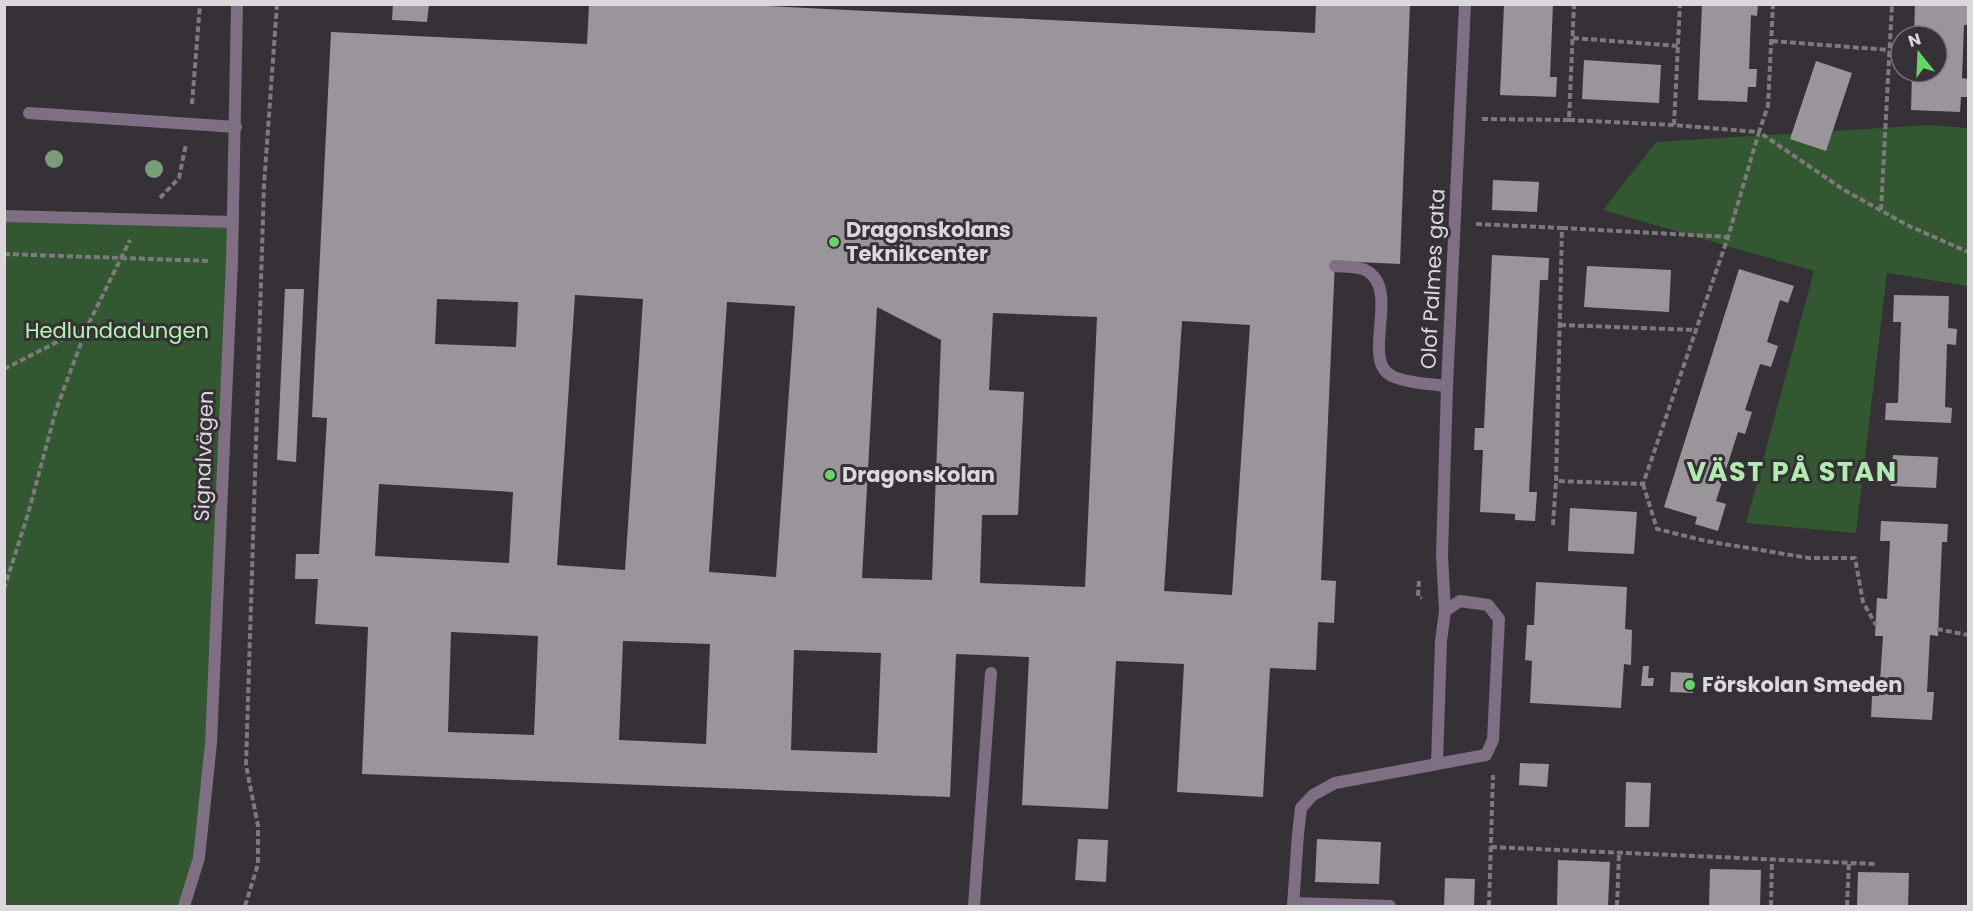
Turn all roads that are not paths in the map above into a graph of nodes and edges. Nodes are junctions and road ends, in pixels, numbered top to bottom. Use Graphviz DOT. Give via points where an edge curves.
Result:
graph roads {
  1 [pos="237,4"];
  2 [pos="1465,4"];
  3 [pos="29,113"];
  4 [pos="236,127"];
  5 [pos="4,216"];
  6 [pos="233,222"];
  7 [pos="1335,266"];
  8 [pos="1447,386"];
  9 [pos="1445,611"];
  10 [pos="991,673"];
  11 [pos="1437,764"];
  12 [pos="1293,905"];
  13 [pos="184,906"];
  14 [pos="974,906"];
  15 [pos="1390,906"];
  1 -- 4 [label="street, Signalvägen"];
  2 -- 8 [label="street, Olof Palmes gata"];
  3 -- 4 [label="street"];
  4 -- 6 [label="street, Signalvägen"];
  5 -- 6 [label="street"];
  6 -- 13 [label="street, Signalvägen" via="211,743 199,858"];
  7 -- 8 [label="street" via="1365,269 1379,286 1380,357 1391,376"];
  8 -- 9 [label="street, Olof Palmes gata" via="1442,555"];
  9 -- 11 [label="street, Olof Palmes gata"];
  9 -- 11 [label="street" via="1460,601 1488,605 1499,619 1493,740 1486,755"];
  10 -- 14 [label="street"];
  11 -- 12 [label="street" via="1335,783 1313,795 1301,808"];
  12 -- 15 [label="street"];
}
